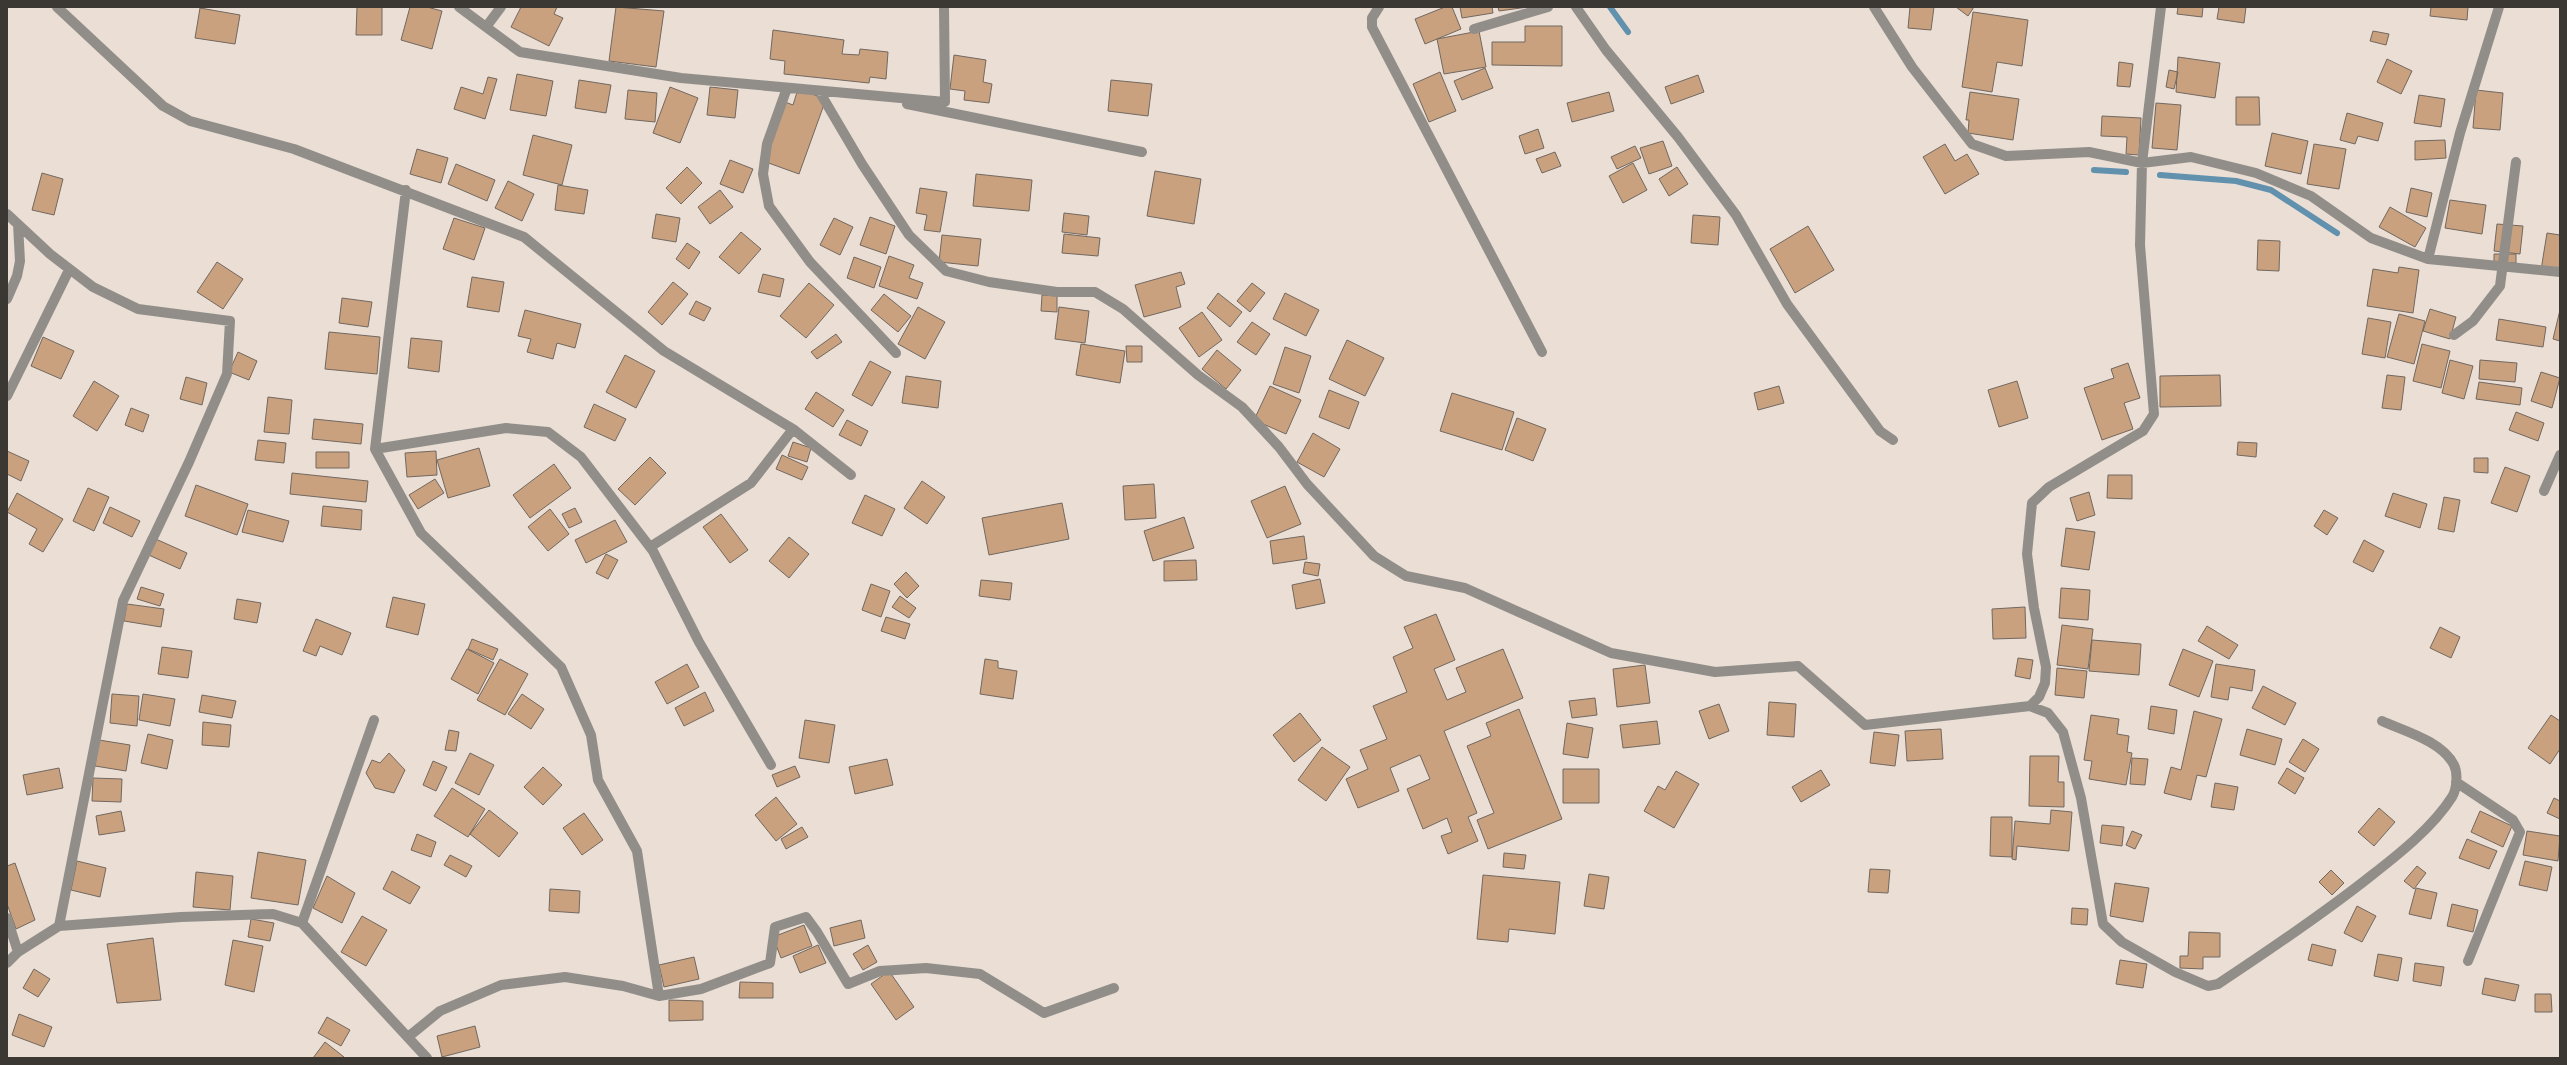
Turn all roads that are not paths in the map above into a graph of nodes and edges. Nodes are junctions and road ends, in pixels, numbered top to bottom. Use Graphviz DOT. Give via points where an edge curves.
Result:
graph roads {
  1 [pos="57,7"];
  2 [pos="459,7"];
  3 [pos="501,7"];
  4 [pos="944,7"];
  5 [pos="1380,7"];
  6 [pos="1548,7"];
  7 [pos="1576,7"];
  8 [pos="1874,7"];
  9 [pos="2161,7"];
  10 [pos="2499,7"];
  11 [pos="486,27"];
  12 [pos="1474,29"];
  13 [pos="787,88"];
  14 [pos="820,91"];
  15 [pos="856,94"];
  16 [pos="1142,152"];
  17 [pos="2516,162"];
  18 [pos="2142,163"];
  19 [pos="406,190"];
  20 [pos="7,214"];
  21 [pos="18,224"];
  22 [pos="2428,259"];
  23 [pos="2502,265"];
  24 [pos="69,270"];
  25 [pos="2560,272"];
  26 [pos="7,299"];
  27 [pos="2454,335"];
  28 [pos="1542,352"];
  29 [pos="896,353"];
  30 [pos="7,396"];
  31 [pos="793,429"];
  32 [pos="1893,440"];
  33 [pos="375,449"];
  34 [pos="2560,455"];
  35 [pos="851,475"];
  36 [pos="2544,490"];
  37 [pos="650,547"];
  38 [pos="2030,706"];
  39 [pos="374,720"];
  40 [pos="2382,721"];
  41 [pos="771,765"];
  42 [pos="2456,782"];
  43 [pos="7,918"];
  44 [pos="302,923"];
  45 [pos="59,926"];
  46 [pos="18,952"];
  47 [pos="2468,962"];
  48 [pos="7,963"];
  49 [pos="1114,988"];
  50 [pos="658,996"];
  51 [pos="408,1037"];
  52 [pos="427,1058"];
  1 -- 19 [label="street" via="163,106 184,117 294,149"];
  2 -- 11 [label="street"];
  3 -- 11 [label="street"];
  4 -- 15 [label="street" via="945,102"];
  5 -- 28 [label="street" via="1372,18 1372,27"];
  6 -- 12 [label="street"];
  7 -- 32 [label="street" via="1606,50 1678,137 1736,215 1788,304 1880,431"];
  8 -- 18 [label="street" via="1912,67 1972,144 2006,156 2090,152"];
  9 -- 18 [label="street"];
  10 -- 22 [label="street" via="2460,133"];
  11 -- 13 [label="street" via="520,52 681,78"];
  13 -- 14 [label="street"];
  13 -- 29 [label="street" via="767,144 763,174 769,206 810,262"];
  14 -- 15 [label="street"];
  14 -- 38 [label="street" via="862,164 908,235 946,271 989,282 1057,292 1095,292 1123,309 1198,374 1242,407 1279,447 1307,484 1374,556 1406,576 1464,588 1611,653 1715,672 1798,666 1865,725"];
  15 -- 16 [label="street"];
  17 -- 23 [label="street"];
  18 -- 22 [label="street" via="2191,156 2256,173 2311,196 2371,238"];
  18 -- 38 [label="street" via="2140,245 2154,414 2143,431 2049,487 2032,503 2027,554 2034,608 2046,667 2045,683 2039,697"];
  19 -- 31 [label="street" via="524,237 664,351"];
  19 -- 33 [label="street"];
  20 -- 21 [label="street"];
  21 -- 24 [label="street"];
  21 -- 26 [label="street" via="20,261 17,276"];
  22 -- 23 [label="street"];
  23 -- 25 [label="street"];
  23 -- 27 [label="street" via="2497,292 2473,321"];
  24 -- 30 [label="street"];
  24 -- 45 [label="street" via="93,287 138,309 230,321 227,374 189,462 123,601"];
  31 -- 35 [label="street"];
  31 -- 37 [label="street" via="751,483"];
  33 -- 37 [label="street" via="506,428 548,432 581,457"];
  33 -- 50 [label="street" via="421,533 561,667 591,735 598,780 637,851"];
  34 -- 36 [label="street"];
  37 -- 41 [label="street" via="699,642"];
  38 -- 42 [label="street" via="2048,713 2063,732 2080,798 2103,924 2122,942 2175,972 2208,986 2218,984 2322,914 2409,846 2453,796"];
  39 -- 44 [label="street"];
  40 -- 42 [label="street" via="2435,745 2454,765"];
  42 -- 47 [label="street" via="2513,820 2520,832"];
  43 -- 46 [label="street"];
  44 -- 45 [label="street" via="273,914 181,917"];
  44 -- 51 [label="street"];
  45 -- 46 [label="street"];
  46 -- 48 [label="street"];
  49 -- 50 [label="street" via="1044,1013 980,974 926,968 880,971 848,984 806,917 775,927 770,963 701,989"];
  50 -- 51 [label="street" via="623,986 565,977 501,985 440,1011"];
  51 -- 52 [label="street"];
}
